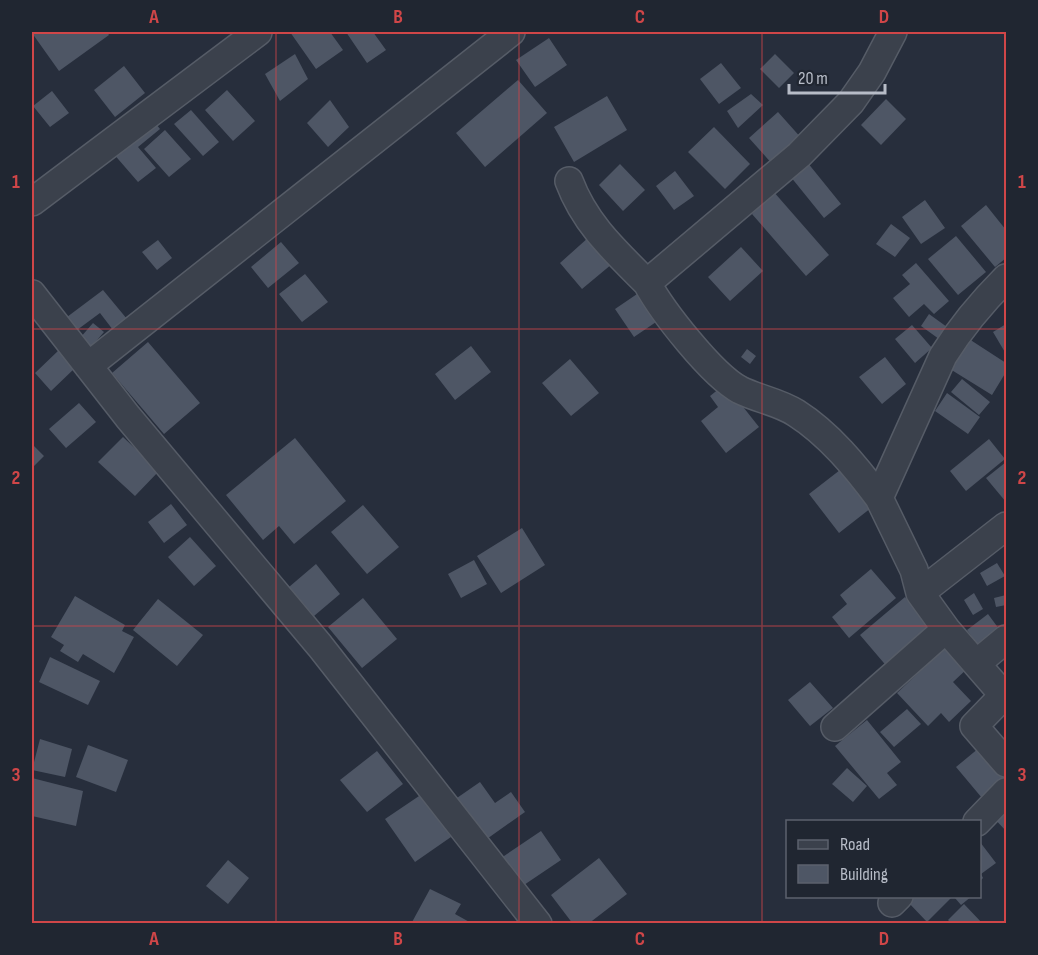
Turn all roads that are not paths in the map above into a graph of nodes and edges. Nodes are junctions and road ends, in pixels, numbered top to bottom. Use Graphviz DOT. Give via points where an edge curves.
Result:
graph roads {
  1 [pos="258,32"];
  2 [pos="511,32"];
  3 [pos="892,32"];
  4 [pos="569,181"];
  5 [pos="32,201"];
  6 [pos="1006,278"];
  7 [pos="647,283"];
  8 [pos="32,294"];
  9 [pos="87,366"];
  10 [pos="879,498"];
  11 [pos="1006,526"];
  12 [pos="920,593"];
  13 [pos="946,629"];
  14 [pos="1006,639"];
  15 [pos="977,663"];
  16 [pos="1005,696"];
  17 [pos="835,727"];
  18 [pos="1006,764"];
  19 [pos="1006,792"];
  20 [pos="979,820"];
  21 [pos="538,924"];
  1 -- 5 [label="street"];
  2 -- 9 [label="street"];
  3 -- 7 [label="street" via="872,72 850,102 806,148"];
  4 -- 7 [label="street" via="577,202 606,243"];
  6 -- 10 [label="street" via="943,356"];
  7 -- 10 [label="street" via="680,331 721,375 738,389 780,405 822,434 859,471"];
  8 -- 9 [label="street"];
  9 -- 21 [label="street" via="320,646"];
  10 -- 12 [label="street" via="914,570"];
  11 -- 12 [label="street"];
  12 -- 13 [label="street"];
  13 -- 15 [label="street"];
  13 -- 17 [label="street"];
  14 -- 15 [label="street"];
  15 -- 16 [label="street"];
  16 -- 18 [label="street" via="974,726"];
  19 -- 20 [label="street"];
}
